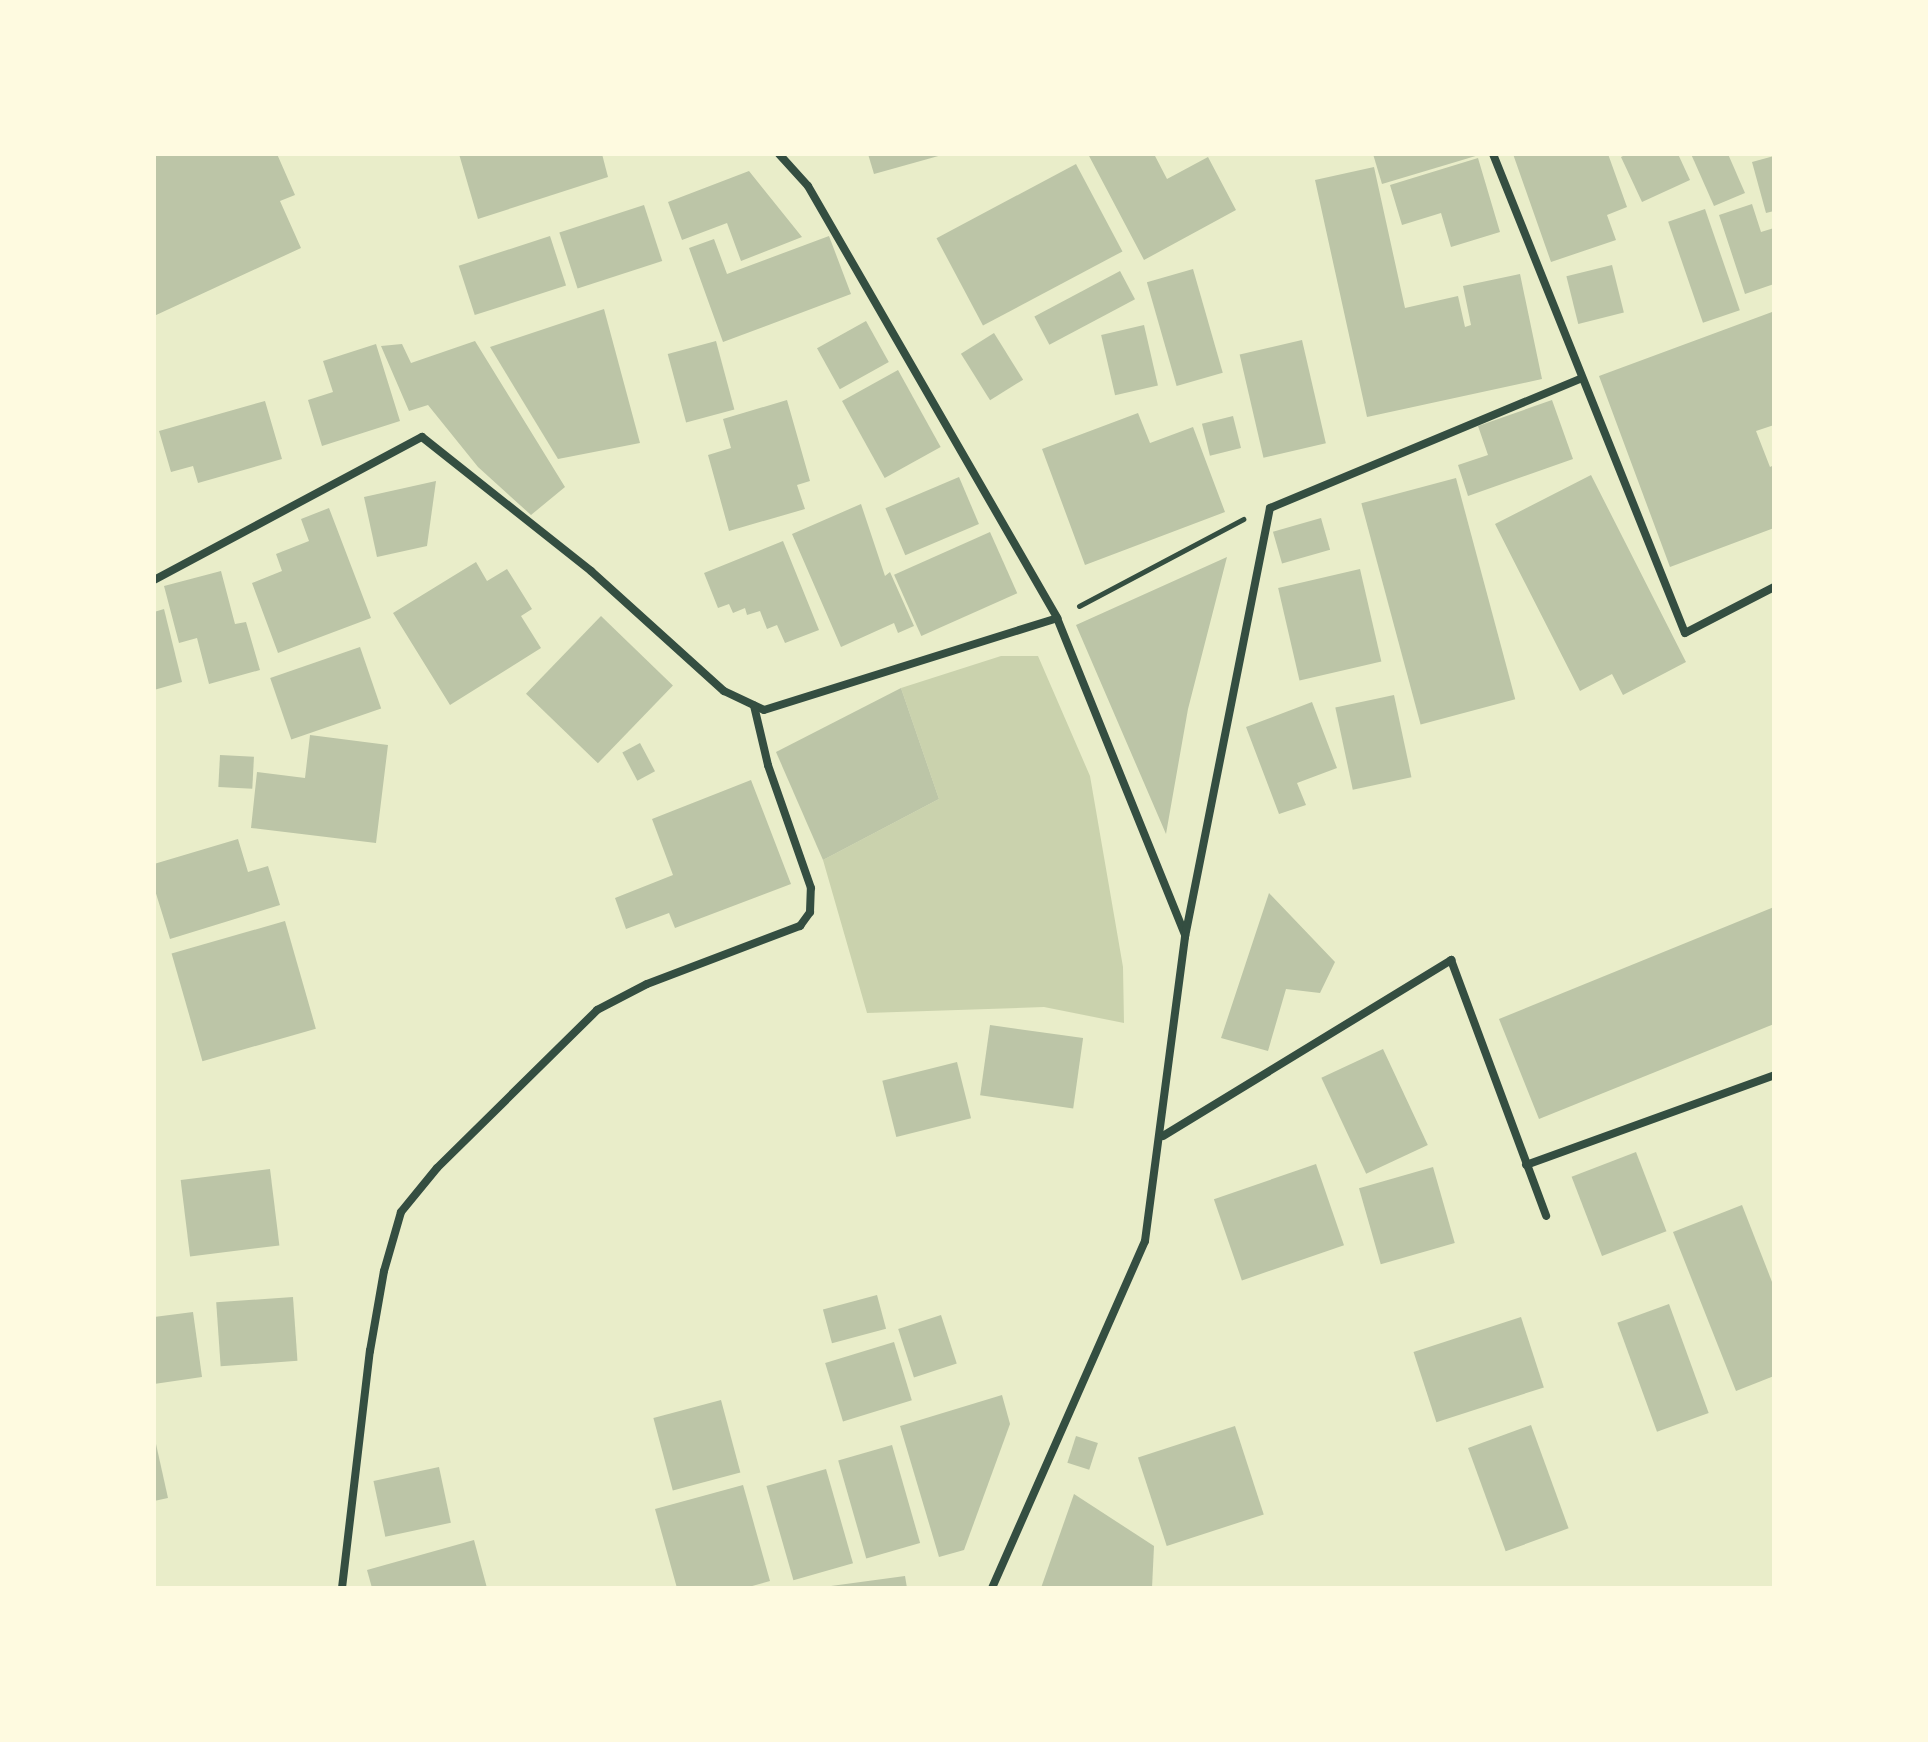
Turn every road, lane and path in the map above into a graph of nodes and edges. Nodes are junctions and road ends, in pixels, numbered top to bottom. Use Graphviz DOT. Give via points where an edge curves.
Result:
graph roads {
  1 [pos="779,154"];
  2 [pos="1493,154"];
  3 [pos="1580,379"];
  4 [pos="1270,508"];
  5 [pos="154,580"];
  6 [pos="1774,587"];
  7 [pos="1057,618"];
  8 [pos="754,706"];
  9 [pos="1185,937"];
  10 [pos="1774,1075"];
  11 [pos="1163,1136"];
  12 [pos="1526,1165"];
  13 [pos="1546,1216"];
  14 [pos="342,1588"];
  15 [pos="992,1588"];
  1 -- 7 [label="street" via="808,186"];
  2 -- 3 [label="street"];
  3 -- 4 [label="street"];
  3 -- 6 [label="street" via="1685,633"];
  4 -- 7 [label="path" via="1222,528"];
  4 -- 9 [label="street"];
  5 -- 8 [label="street" via="422,437 591,571 724,691"];
  7 -- 8 [label="street" via="764,710"];
  7 -- 9 [label="street"];
  8 -- 14 [label="street" via="768,765 811,888 810,912 800,926 647,984 597,1010 437,1168 401,1212 370,1351"];
  9 -- 11 [label="street"];
  10 -- 12 [label="street"];
  11 -- 12 [label="street" via="1451,960"];
  11 -- 15 [label="street" via="1145,1241"];
  12 -- 13 [label="street"];
}
